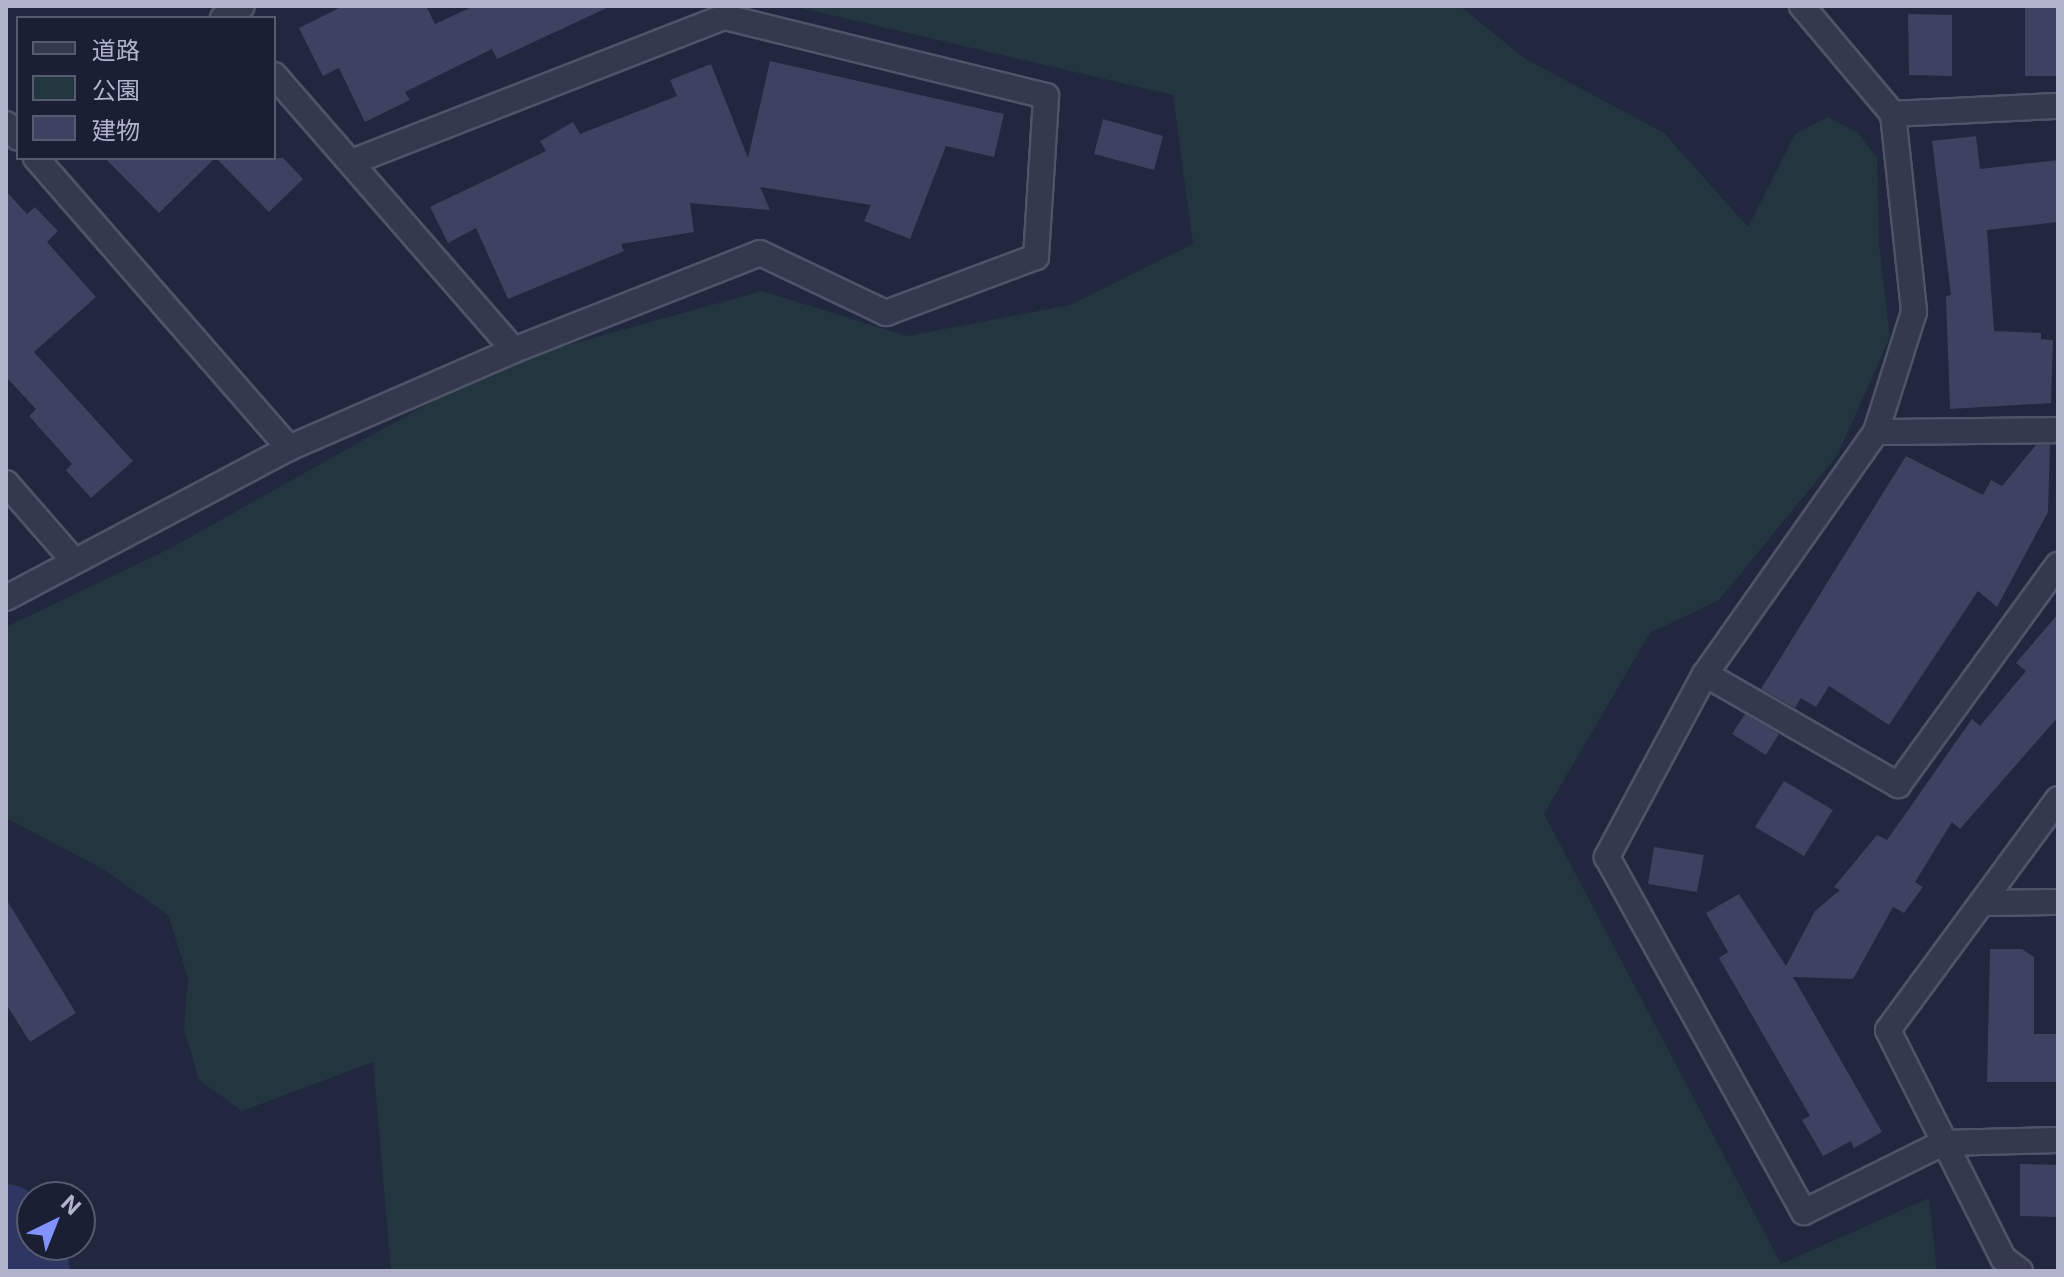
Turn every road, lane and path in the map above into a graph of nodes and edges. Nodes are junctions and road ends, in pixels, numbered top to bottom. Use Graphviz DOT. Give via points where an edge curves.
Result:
graph roads {
  1 [pos="1802,6"];
  2 [pos="276,77"];
  3 [pos="2058,106"];
  4 [pos="1893,114"];
  5 [pos="38,160"];
  6 [pos="352,162"];
  7 [pos="514,350"];
  8 [pos="2058,430"];
  9 [pos="1876,432"];
  10 [pos="289,448"];
  11 [pos="6,483"];
  12 [pos="74,561"];
  13 [pos="2058,565"];
  14 [pos="6,598"];
  15 [pos="1705,674"];
  16 [pos="2058,799"];
  17 [pos="2058,902"];
  18 [pos="1982,903"];
  19 [pos="2058,1140"];
  20 [pos="1943,1143"];
  21 [pos="2020,1271"];
  1 -- 4 [label="street"];
  2 -- 6 [label="street"];
  3 -- 4 [label="street"];
  4 -- 9 [label="street" via="1914,312"];
  5 -- 10 [label="street"];
  6 -- 7 [label="street"];
  6 -- 7 [label="street" via="724,17 1046,96 1036,257 886,313 760,253"];
  7 -- 10 [label="street"];
  8 -- 9 [label="street"];
  9 -- 15 [label="street"];
  10 -- 12 [label="street"];
  11 -- 12 [label="street"];
  12 -- 14 [label="street"];
  13 -- 15 [label="street" via="1898,785"];
  15 -- 20 [label="street" via="1607,857 1804,1212"];
  16 -- 18 [label="street"];
  17 -- 18 [label="street"];
  18 -- 20 [label="street" via="1888,1030"];
  19 -- 20 [label="street"];
  20 -- 21 [label="street" via="2003,1258"];
}
